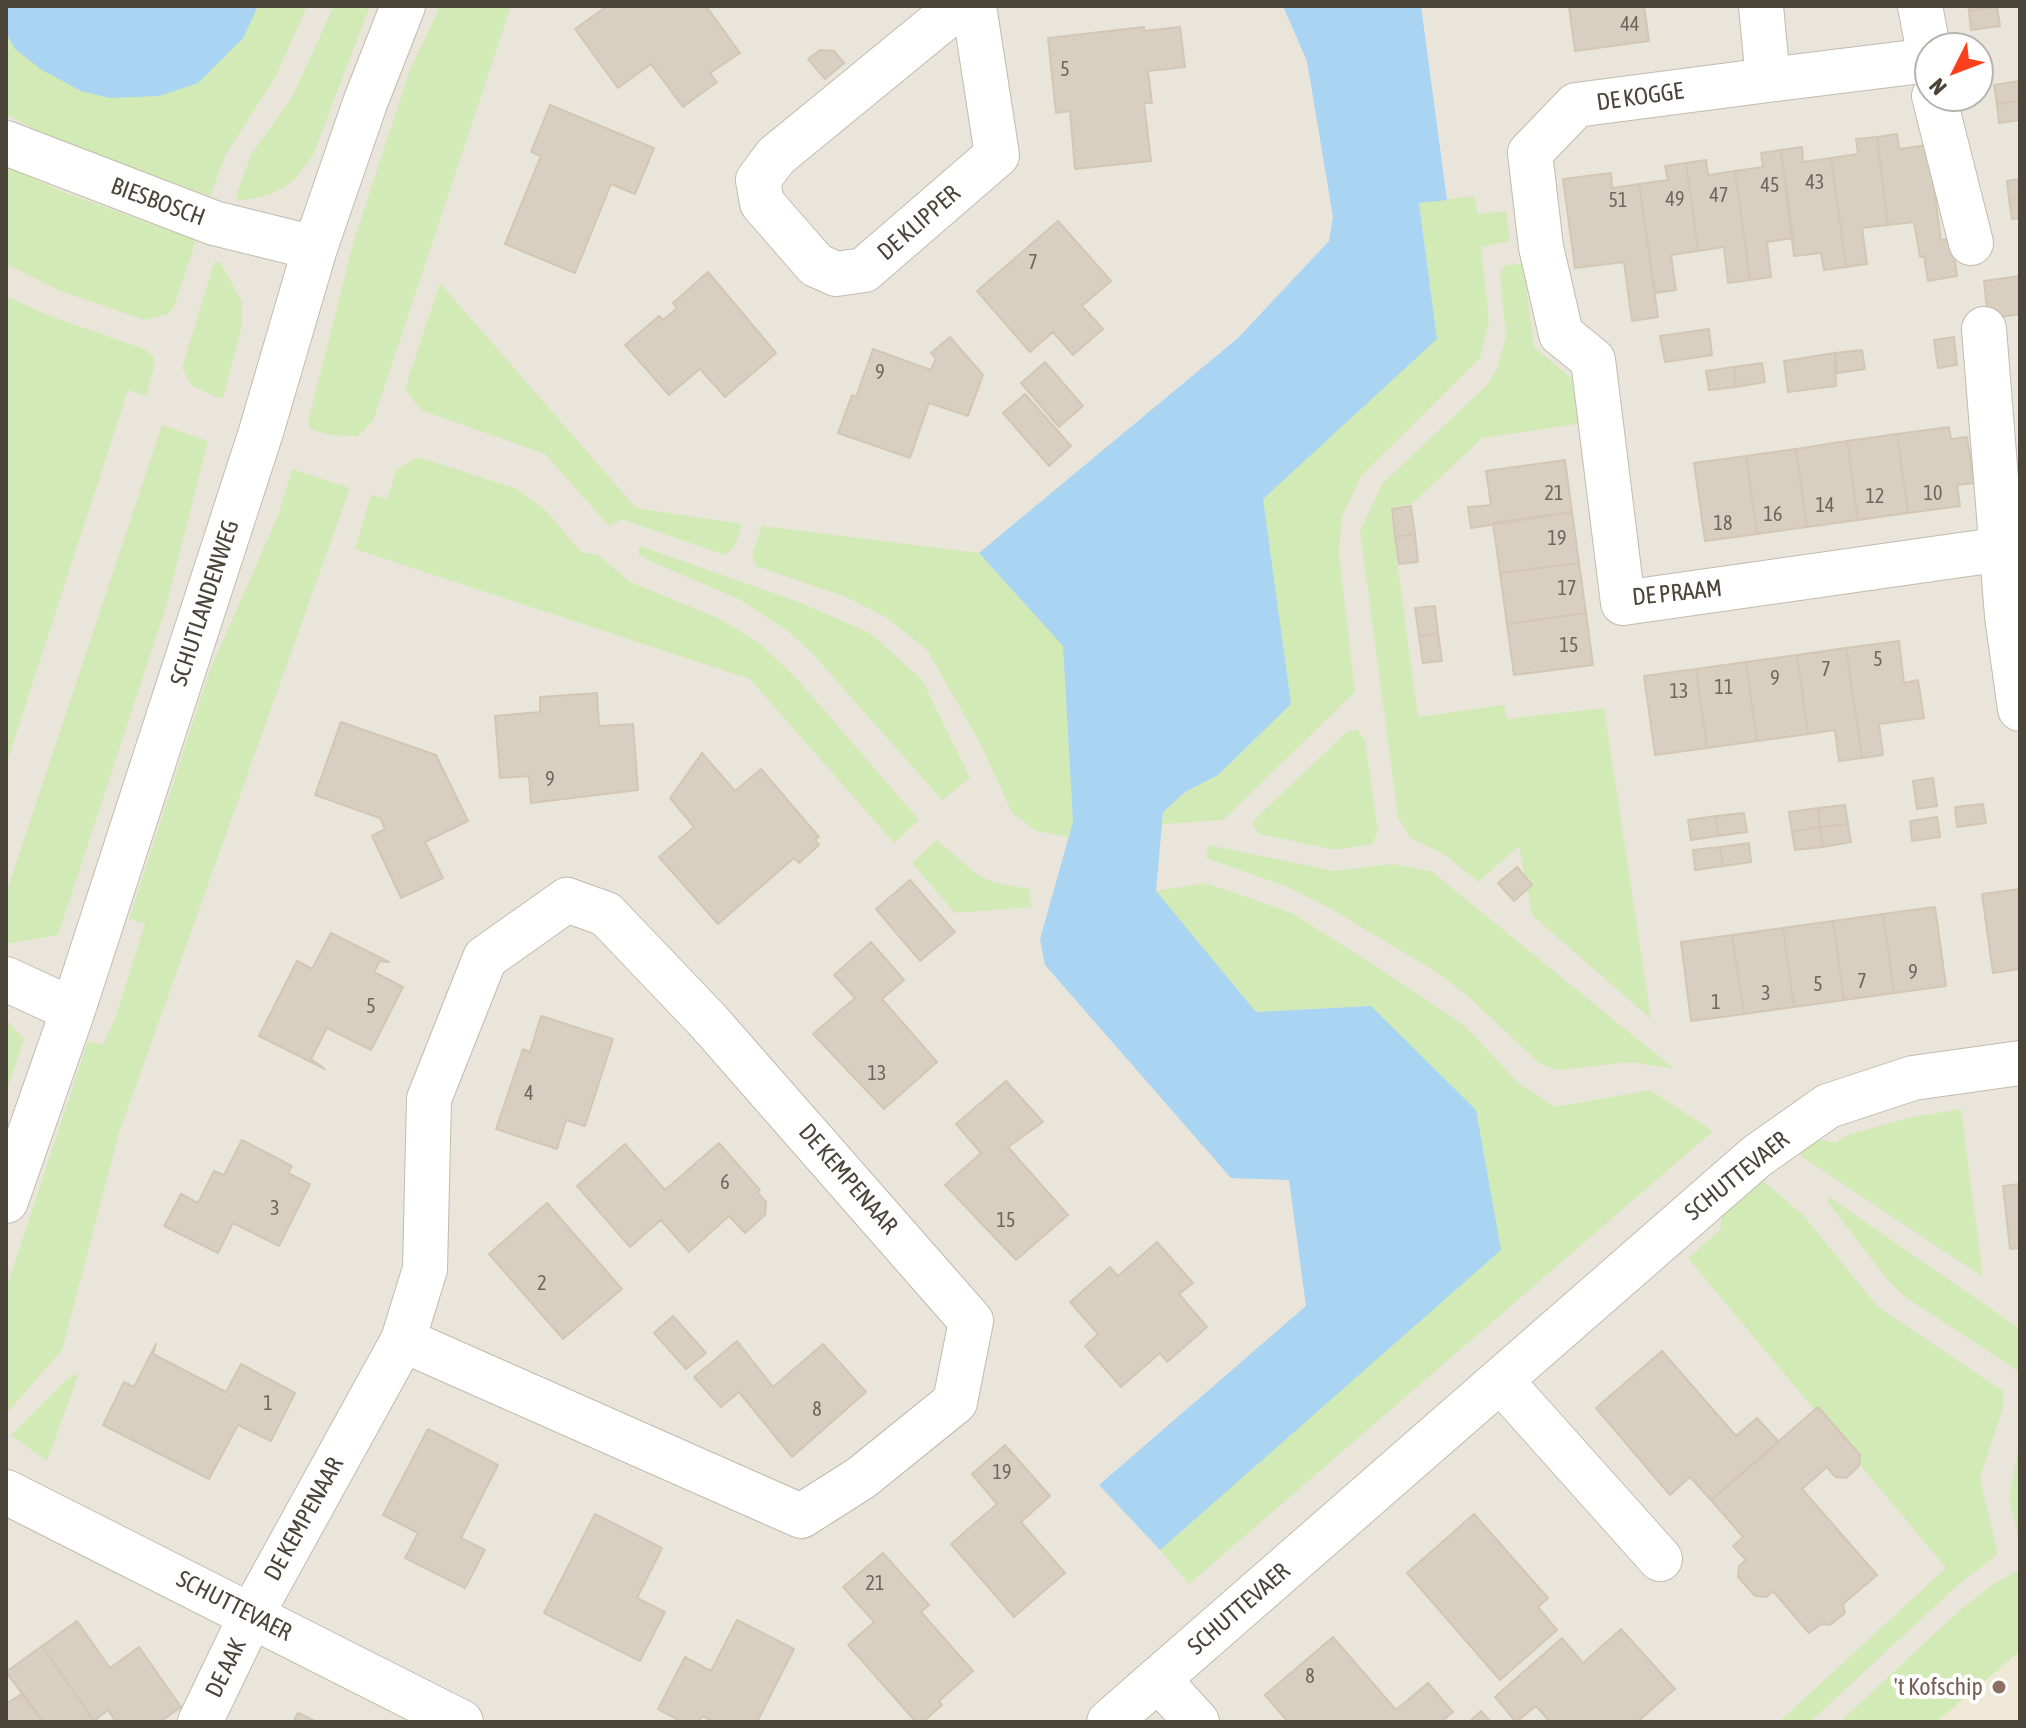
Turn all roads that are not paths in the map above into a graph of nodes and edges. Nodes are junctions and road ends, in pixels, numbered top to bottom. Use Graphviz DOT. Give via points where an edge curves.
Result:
graph roads {
  1 [pos="403,6"];
  2 [pos="959,6"];
  3 [pos="974,6"];
  4 [pos="1761,6"];
  5 [pos="1920,6"];
  6 [pos="1925,32"];
  7 [pos="1914,61"];
  8 [pos="1768,80"];
  9 [pos="1938,112"];
  10 [pos="6,143"];
  11 [pos="1971,243"];
  12 [pos="1541,247"];
  13 [pos="315,248"];
  14 [pos="1984,329"];
  15 [pos="2003,549"];
  16 [pos="2013,615"];
  17 [pos="2020,709"];
  18 [pos="6,979"];
  19 [pos="73,1010"];
  20 [pos="2020,1063"];
  21 [pos="6,1201"];
  22 [pos="403,1340"];
  23 [pos="1501,1381"];
  24 [pos="6,1492"];
  25 [pos="1660,1559"];
  26 [pos="252,1614"];
  27 [pos="1158,1679"];
  28 [pos="200,1722"];
  29 [pos="461,1722"];
  30 [pos="1109,1722"];
  31 [pos="1197,1722"];
  1 -- 13 [label="street, SCHUTLANDENWEG"];
  2 -- 3 [label="street, DE KLIPPER" via="776,156 758,180 762,203 816,265 836,274 864,270 997,155"];
  4 -- 8 [label="street"];
  5 -- 6 [label="street, DE KOGGE"];
  7 -- 8 [label="street, DE KOGGE"];
  8 -- 12 [label="street, DE KOGGE" via="1576,105 1530,153"];
  9 -- 11 [label="street"];
  10 -- 13 [label="street, BIESBOSCH" via="214,223"];
  12 -- 15 [label="street, DE PRAAM" via="1561,334 1593,360 1623,603"];
  13 -- 19 [label="street, SCHUTLANDENWEG" via="261,432"];
  14 -- 15 [label="street"];
  15 -- 16 [label="street"];
  16 -- 17 [label="street"];
  18 -- 19 [label="street"];
  19 -- 21 [label="street, SCHUTLANDENWEG"];
  20 -- 23 [label="street, SCHUTTEVAER" via="1913,1078 1828,1106 1757,1156"];
  22 -- 22 [label="street, DE KEMPENAAR" via="425,1269 429,1099 485,958 567,900 606,914 709,1022 971,1321 955,1402 861,1478 801,1516"];
  22 -- 26 [label="street, DE KEMPENAAR"];
  23 -- 25 [label="street"];
  23 -- 27 [label="street, SCHUTTEVAER"];
  24 -- 26 [label="street, SCHUTTEVAER"];
  26 -- 28 [label="street, DE AAK"];
  26 -- 29 [label="street, SCHUTTEVAER"];
  27 -- 30 [label="street, SCHUTTEVAER"];
  27 -- 31 [label="street"];
}
